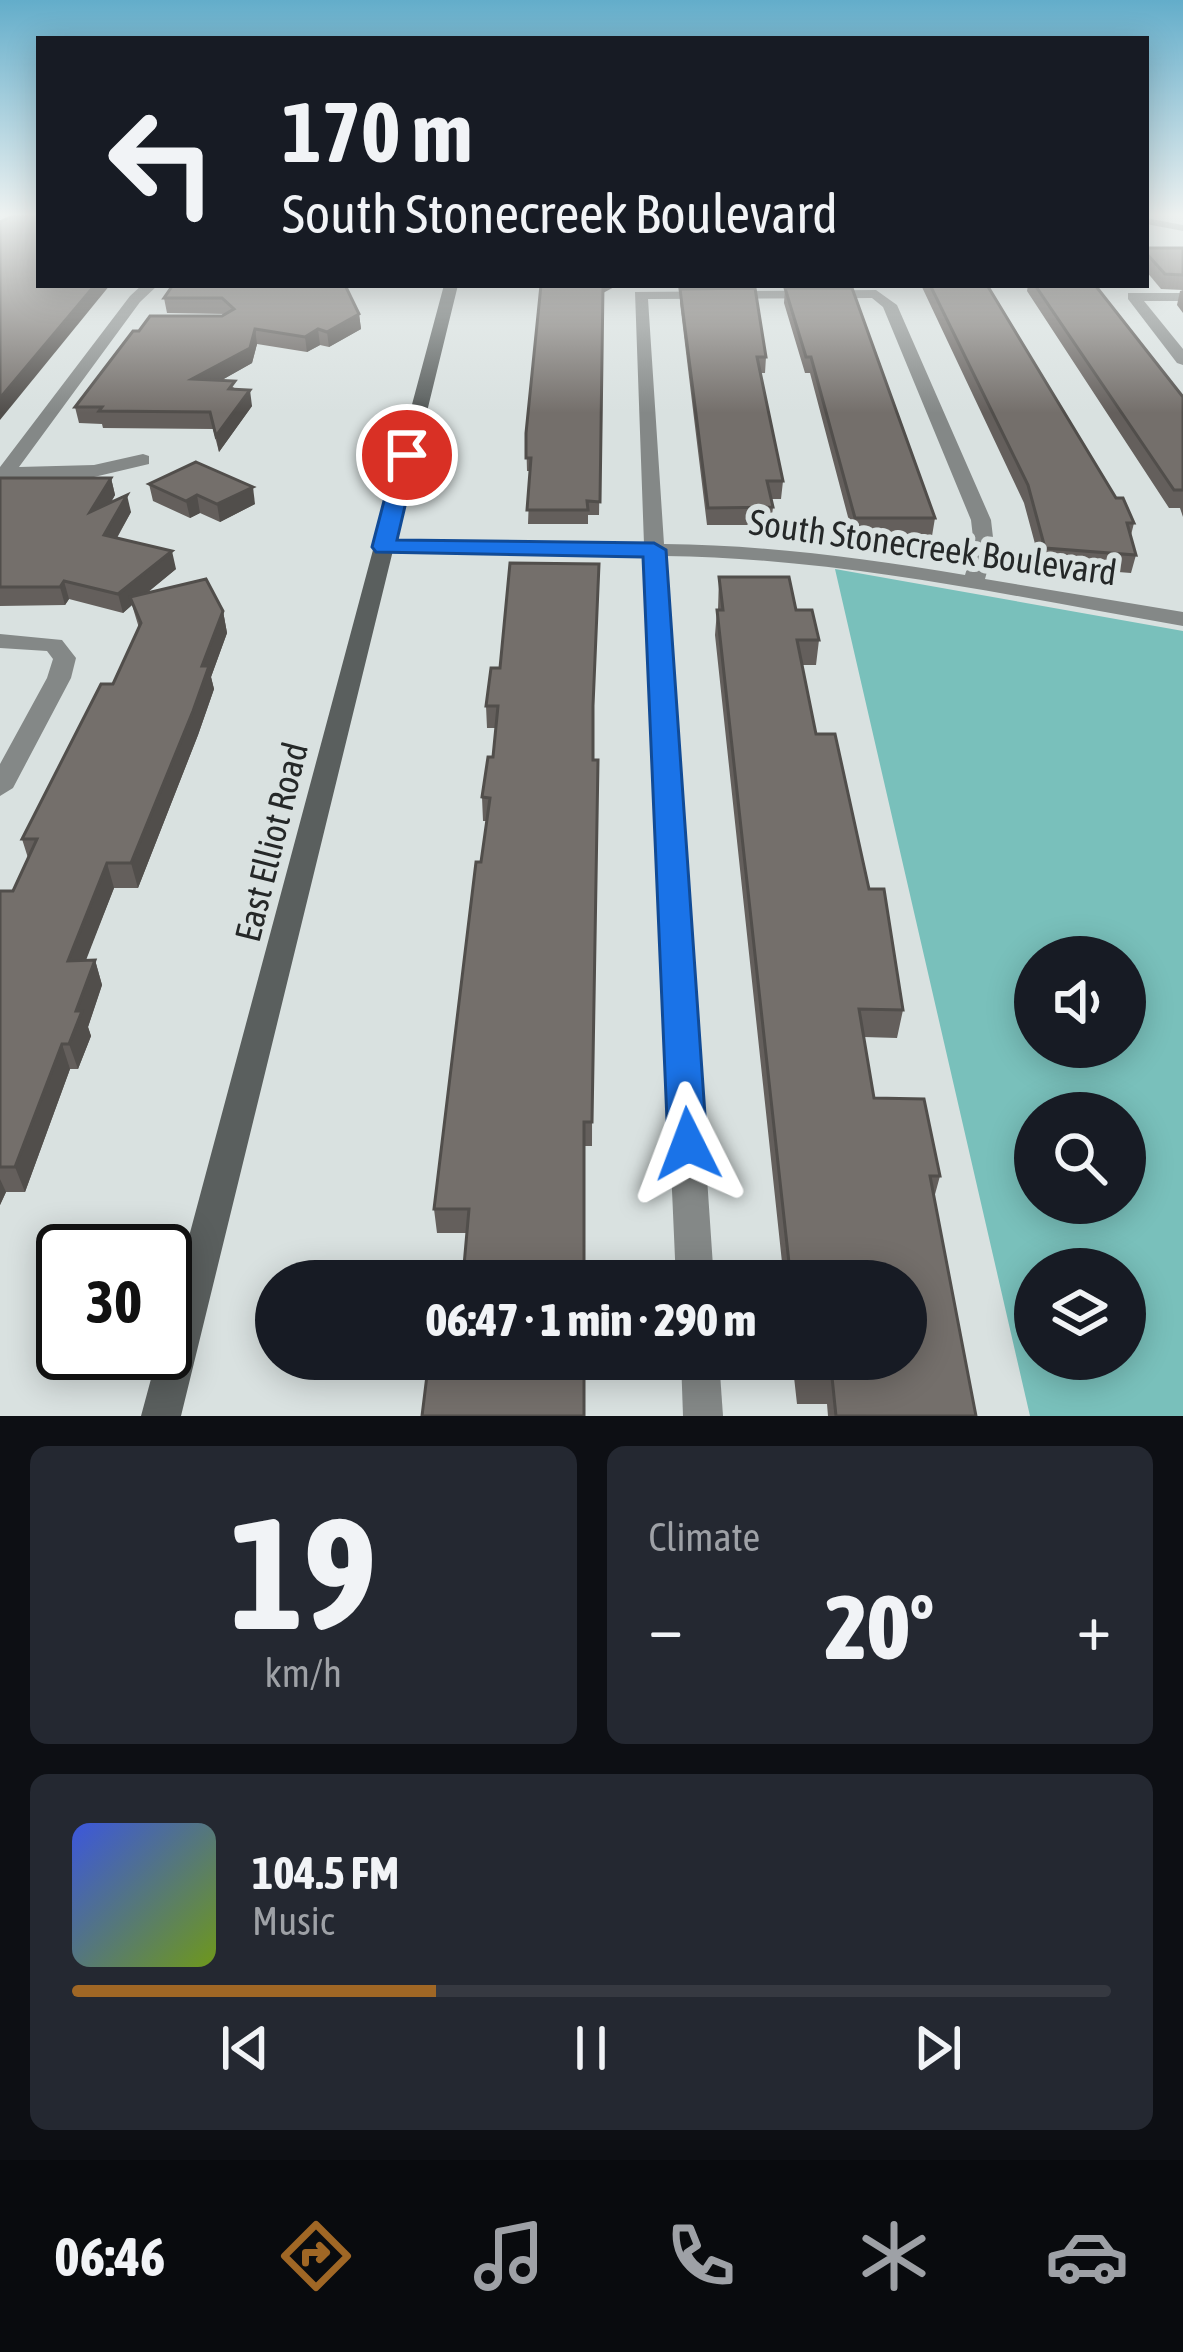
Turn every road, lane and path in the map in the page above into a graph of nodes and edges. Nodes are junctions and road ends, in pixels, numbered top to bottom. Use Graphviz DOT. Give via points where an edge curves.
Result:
graph roads {
  1 [pos="148,288"];
  2 [pos="450,288"];
  3 [pos="1183,296"];
  4 [pos="118,322"];
  5 [pos="139,322"];
  6 [pos="1183,359"];
  7 [pos="143,460"];
  8 [pos="3,472"];
  9 [pos="384,547"];
  10 [pos="654,550"];
  11 [pos="973,582"];
  12 [pos="1183,619"];
  13 [pos="0,641"];
  14 [pos="0,788"];
  15 [pos="694,1260"];
  16 [pos="701,1380"];
  17 [pos="161,1416"];
  18 [pos="703,1416"];
  1 -- 4 [label="street"];
  2 -- 9 [label="main road, East Elliot Road"];
  3 -- 6 [label="street" via="1133,296"];
  4 -- 5 [label="street"];
  4 -- 8 [label="street"];
  7 -- 8 [label="street"];
  9 -- 10 [label="street, South Stonecreek Boulevard"];
  9 -- 17 [label="main road, East Elliot Road"];
  10 -- 11 [label="street, South Stonecreek Boulevard" via="833,559"];
  10 -- 11 [label="street" via="640,295 876,294 890,305 970,487 984,545"];
  10 -- 15 [label="street"];
  11 -- 12 [label="street, South Stonecreek Boulevard"];
  13 -- 14 [label="street" via="63,650 59,678"];
  16 -- 18 [label="street"];
}
